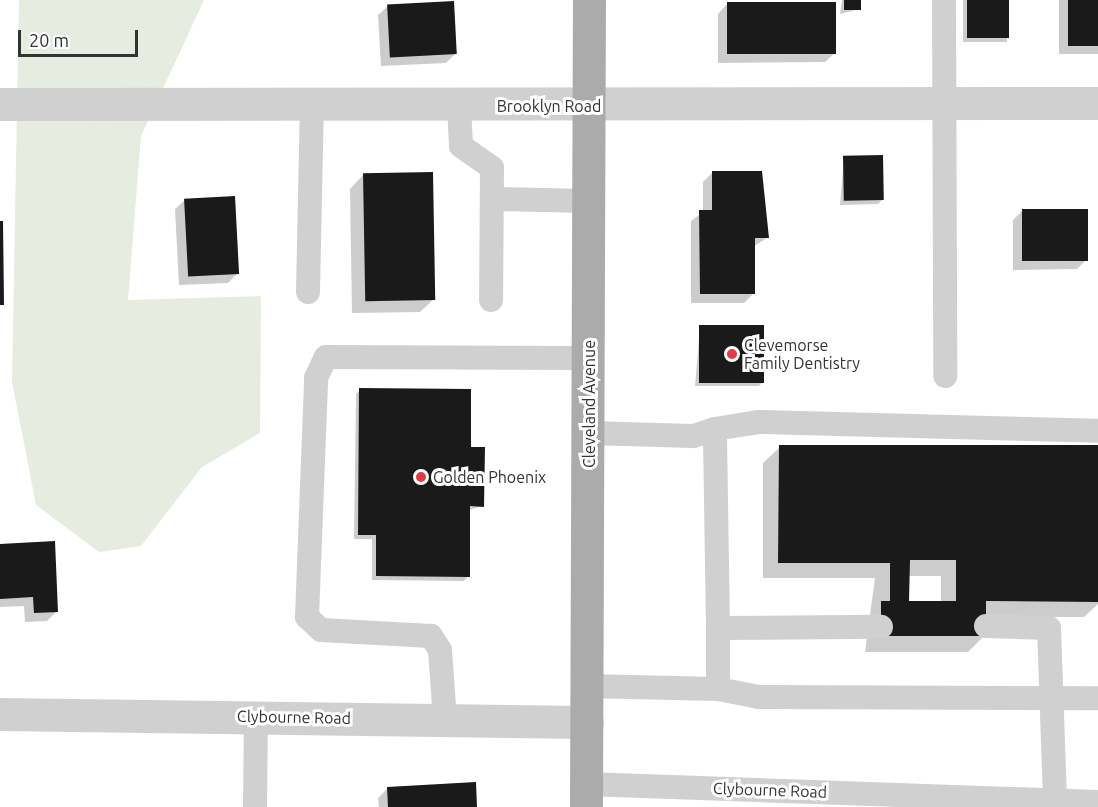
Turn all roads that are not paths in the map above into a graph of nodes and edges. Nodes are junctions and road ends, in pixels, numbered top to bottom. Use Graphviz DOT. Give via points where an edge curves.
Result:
graph roads {
  1 [pos="589,0"];
  2 [pos="944,0"];
  3 [pos="942,103"];
  4 [pos="1098,103"];
  5 [pos="0,104"];
  6 [pos="312,105"];
  7 [pos="459,106"];
  8 [pos="590,106"];
  9 [pos="492,199"];
  10 [pos="590,201"];
  11 [pos="308,292"];
  12 [pos="491,300"];
  13 [pos="589,358"];
  14 [pos="945,376"];
  15 [pos="714,429"];
  16 [pos="1098,431"];
  17 [pos="589,433"];
  18 [pos="881,627"];
  19 [pos="986,627"];
  20 [pos="718,628"];
  21 [pos="587,686"];
  22 [pos="718,689"];
  23 [pos="1051,698"];
  24 [pos="1098,698"];
  25 [pos="0,714"];
  26 [pos="256,717"];
  27 [pos="445,720"];
  28 [pos="587,722"];
  29 [pos="586,795"];
  30 [pos="1055,800"];
  31 [pos="1098,802"];
  32 [pos="255,807"];
  1 -- 8 [label="main road, Cleveland Avenue"];
  2 -- 3 [label="lane"];
  3 -- 4 [label="street, Brooklyn Road"];
  3 -- 8 [label="street, Brooklyn Road"];
  3 -- 14 [label="lane"];
  5 -- 6 [label="street, Brooklyn Road"];
  6 -- 7 [label="street, Brooklyn Road"];
  6 -- 11 [label="lane"];
  7 -- 8 [label="street, Brooklyn Road"];
  7 -- 9 [label="lane" via="461,146 492,168"];
  8 -- 10 [label="main road, Cleveland Avenue"];
  9 -- 10 [label="lane"];
  9 -- 12 [label="lane"];
  10 -- 13 [label="main road, Cleveland Avenue"];
  13 -- 17 [label="main road, Cleveland Avenue"];
  13 -- 27 [label="lane" via="326,357 316,378 307,617 321,630 431,636 440,650"];
  15 -- 16 [label="lane" via="759,422"];
  15 -- 17 [label="lane" via="693,436"];
  15 -- 20 [label="lane"];
  17 -- 21 [label="main road, Cleveland Avenue"];
  18 -- 20 [label="lane"];
  19 -- 23 [label="lane" via="1049,628"];
  20 -- 22 [label="lane"];
  21 -- 22 [label="lane"];
  21 -- 28 [label="main road, Cleveland Avenue"];
  22 -- 23 [label="lane" via="759,697"];
  23 -- 24 [label="lane"];
  23 -- 30 [label="lane"];
  25 -- 26 [label="street, Clybourne Road"];
  26 -- 27 [label="street, Clybourne Road"];
  26 -- 32 [label="lane"];
  27 -- 28 [label="street, Clybourne Road"];
  28 -- 29 [label="main road, Cleveland Avenue"];
  29 -- 30 [label="lane, Clybourne Road"];
  30 -- 31 [label="lane, Clybourne Road"];
}
